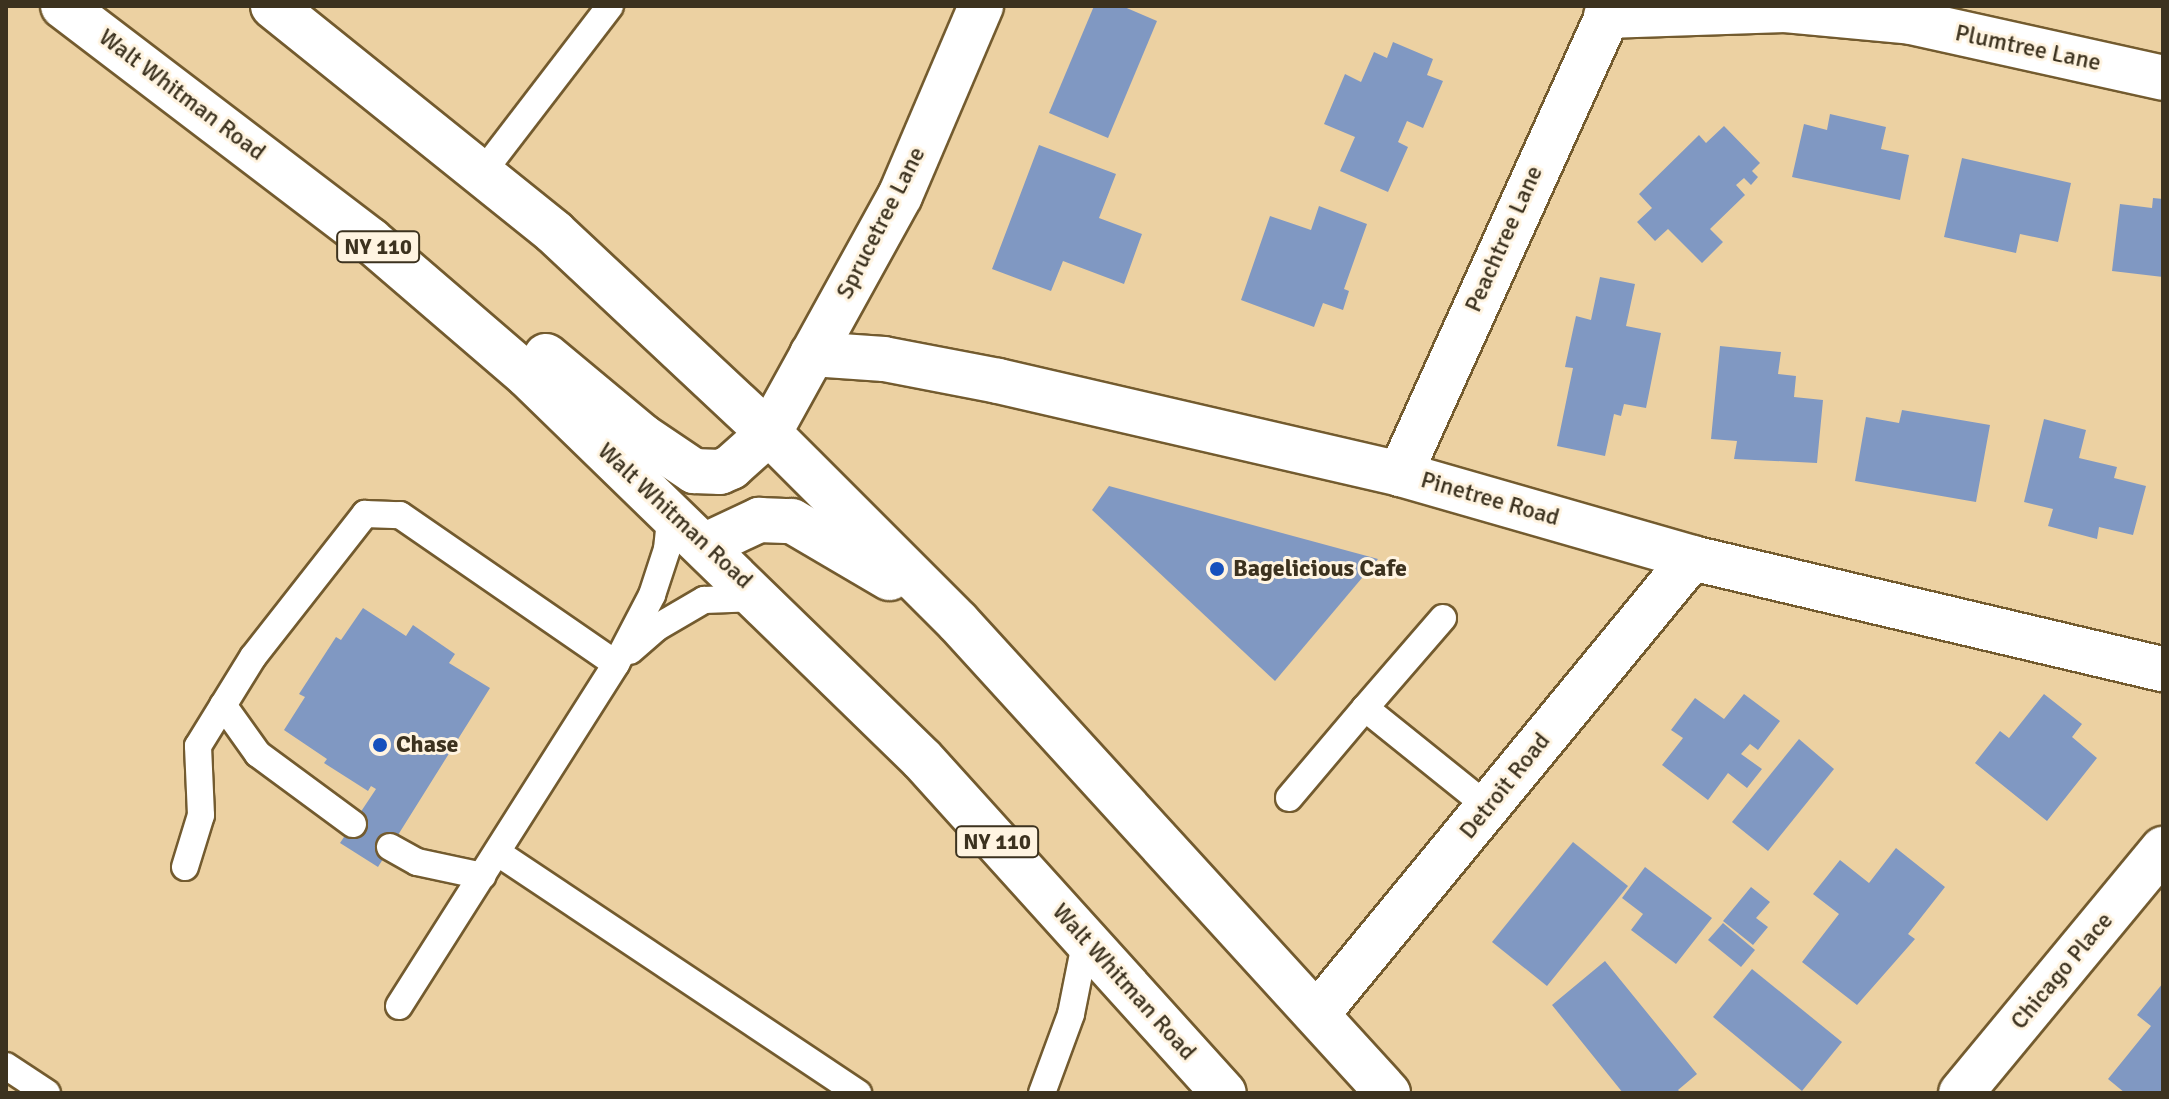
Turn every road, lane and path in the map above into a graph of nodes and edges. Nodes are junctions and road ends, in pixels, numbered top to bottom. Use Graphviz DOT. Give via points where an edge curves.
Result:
graph roads {
  1 [pos="63,6"];
  2 [pos="273,6"];
  3 [pos="610,6"];
  4 [pos="981,6"];
  5 [pos="1609,11"];
  6 [pos="2163,78"];
  7 [pos="482,173"];
  8 [pos="370,240"];
  9 [pos="812,354"];
  10 [pos="769,433"];
  11 [pos="1400,474"];
  12 [pos="671,513"];
  13 [pos="706,545"];
  14 [pos="1692,558"];
  15 [pos="762,598"];
  16 [pos="1443,618"];
  17 [pos="958,622"];
  18 [pos="616,664"];
  19 [pos="2163,669"];
  20 [pos="223,705"];
  21 [pos="1365,708"];
  22 [pos="1289,798"];
  23 [pos="1488,807"];
  24 [pos="353,824"];
  25 [pos="390,847"];
  26 [pos="2163,849"];
  27 [pos="498,853"];
  28 [pos="185,867"];
  29 [pos="483,876"];
  30 [pos="1086,939"];
  31 [pos="399,1006"];
  32 [pos="1318,1013"];
  33 [pos="6,1066"];
  34 [pos="47,1093"];
  35 [pos="858,1093"];
  36 [pos="1042,1093"];
  37 [pos="1224,1093"];
  38 [pos="1388,1093"];
  39 [pos="1961,1093"];
  1 -- 8 [label="main road, Walt Whitman Road / NY 110"];
  2 -- 7 [label="main road"];
  3 -- 7 [label="lane"];
  4 -- 9 [label="main road, Sprucetree Lane" via="900,196"];
  5 -- 6 [label="main road, Plumtree Lane" via="1785,10 1911,22"];
  5 -- 11 [label="main road, Peachtree Lane"];
  7 -- 10 [label="main road" via="554,232"];
  8 -- 10 [label="main road, Sprucetree Lane" via="541,352 674,461 694,471 731,467"];
  8 -- 12 [label="main road, Walt Whitman Road / NY 110" via="528,376"];
  9 -- 10 [label="main road, Sprucetree Lane"];
  9 -- 11 [label="main road, Pinetree Road" via="884,359 998,381"];
  10 -- 17 [label="main road"];
  11 -- 14 [label="main road, Pinetree Road"];
  12 -- 13 [label="main road, Walt Whitman Road / NY 110"];
  12 -- 18 [label="lane" via="667,549 652,595"];
  13 -- 15 [label="main road, Walt Whitman Road / NY 110"];
  13 -- 17 [label="main road" via="759,520 792,521"];
  14 -- 19 [label="main road, Pinetree Road"];
  14 -- 23 [label="main road, Detroit Road"];
  15 -- 18 [label="lane" via="704,600 656,628"];
  15 -- 30 [label="main road, Walt Whitman Road / NY 110" via="922,759"];
  16 -- 21 [label="lane"];
  17 -- 32 [label="main road"];
  18 -- 20 [label="lane" via="400,515 365,514 253,657"];
  18 -- 27 [label="lane"];
  20 -- 24 [label="lane" via="258,754"];
  20 -- 28 [label="lane" via="198,746 201,815"];
  21 -- 22 [label="lane"];
  21 -- 23 [label="lane"];
  23 -- 32 [label="main road, Detroit Road"];
  25 -- 29 [label="lane" via="417,862"];
  26 -- 39 [label="main road, Chicago Place"];
  27 -- 29 [label="lane"];
  27 -- 35 [label="lane"];
  29 -- 31 [label="lane"];
  30 -- 36 [label="lane" via="1071,1014"];
  30 -- 37 [label="main road, Walt Whitman Road / NY 110"];
  32 -- 38 [label="main road"];
  33 -- 34 [label="lane"];
}
